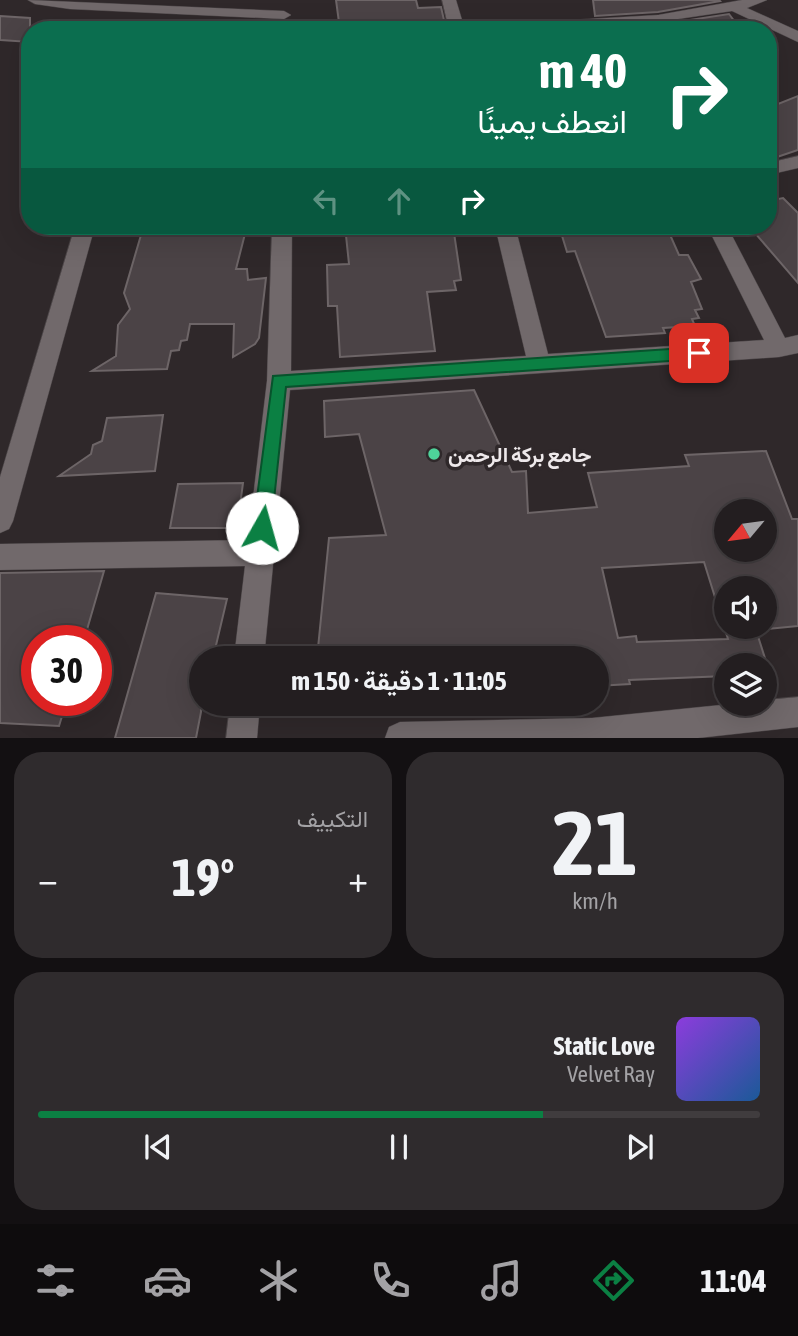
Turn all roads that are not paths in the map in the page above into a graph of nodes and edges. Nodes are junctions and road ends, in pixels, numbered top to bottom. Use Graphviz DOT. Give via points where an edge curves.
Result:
graph roads {
  1 [pos="35,0"];
  2 [pos="449,0"];
  3 [pos="760,0"];
  4 [pos="734,8"];
  5 [pos="284,15"];
  6 [pos="455,21"];
  7 [pos="648,21"];
  8 [pos="763,21"];
  9 [pos="777,27"];
  10 [pos="798,37"];
  11 [pos="798,162"];
  12 [pos="777,167"];
  13 [pos="82,235"];
  14 [pos="282,235"];
  15 [pos="507,235"];
  16 [pos="722,235"];
  17 [pos="789,346"];
  18 [pos="539,364"];
  19 [pos="279,381"];
  20 [pos="0,521"];
  21 [pos="259,553"];
  22 [pos="0,557"];
  23 [pos="250,646"];
  24 [pos="798,712"];
  25 [pos="244,716"];
  26 [pos="592,735"];
  27 [pos="242,737"];
  28 [pos="400,737"];
  1 -- 5 [label="street"];
  2 -- 6 [label="street"];
  3 -- 4 [label="street"];
  4 -- 7 [label="street"];
  4 -- 8 [label="street"];
  9 -- 10 [label="street"];
  11 -- 12 [label="street"];
  13 -- 20 [label="street"];
  14 -- 19 [label="street"];
  15 -- 18 [label="street"];
  16 -- 17 [label="street"];
  17 -- 18 [label="street"];
  18 -- 19 [label="street"];
  19 -- 21 [label="street"];
  21 -- 22 [label="street"];
  21 -- 23 [label="street"];
  24 -- 26 [label="street"];
  25 -- 27 [label="street"];
  26 -- 28 [label="street"];
}
